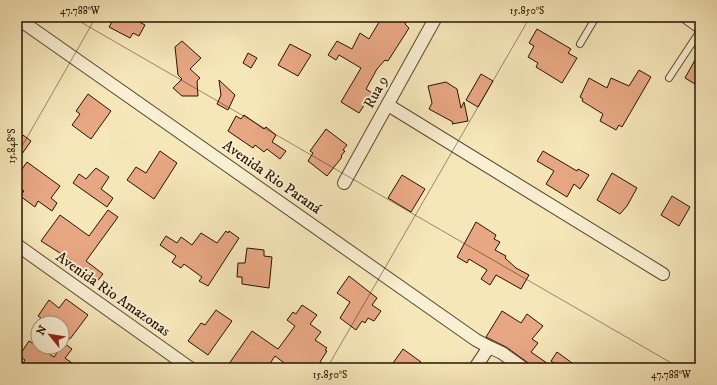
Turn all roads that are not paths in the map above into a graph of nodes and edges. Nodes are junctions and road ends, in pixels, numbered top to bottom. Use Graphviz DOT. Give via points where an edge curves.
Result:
graph roads {
  1 [pos="436,17"];
  2 [pos="596,17"];
  3 [pos="686,17"];
  4 [pos="17,18"];
  5 [pos="700,27"];
  6 [pos="700,30"];
  7 [pos="580,44"];
  8 [pos="668,78"];
  9 [pos="388,105"];
  10 [pos="344,183"];
  11 [pos="17,245"];
  12 [pos="663,274"];
  13 [pos="489,347"];
  14 [pos="190,368"];
  15 [pos="475,368"];
  16 [pos="523,368"];
  1 -- 9 [label="street, Rua 9"];
  2 -- 7 [label="lane"];
  3 -- 5 [label="street"];
  4 -- 13 [label="street, Avenida Rio Paraná"];
  6 -- 8 [label="lane"];
  9 -- 10 [label="street, Rua 9"];
  9 -- 12 [label="street"];
  11 -- 14 [label="street, Avenida Rio Amazonas"];
  13 -- 15 [label="street"];
  13 -- 16 [label="street, Avenida Rio Paraná"];
}
